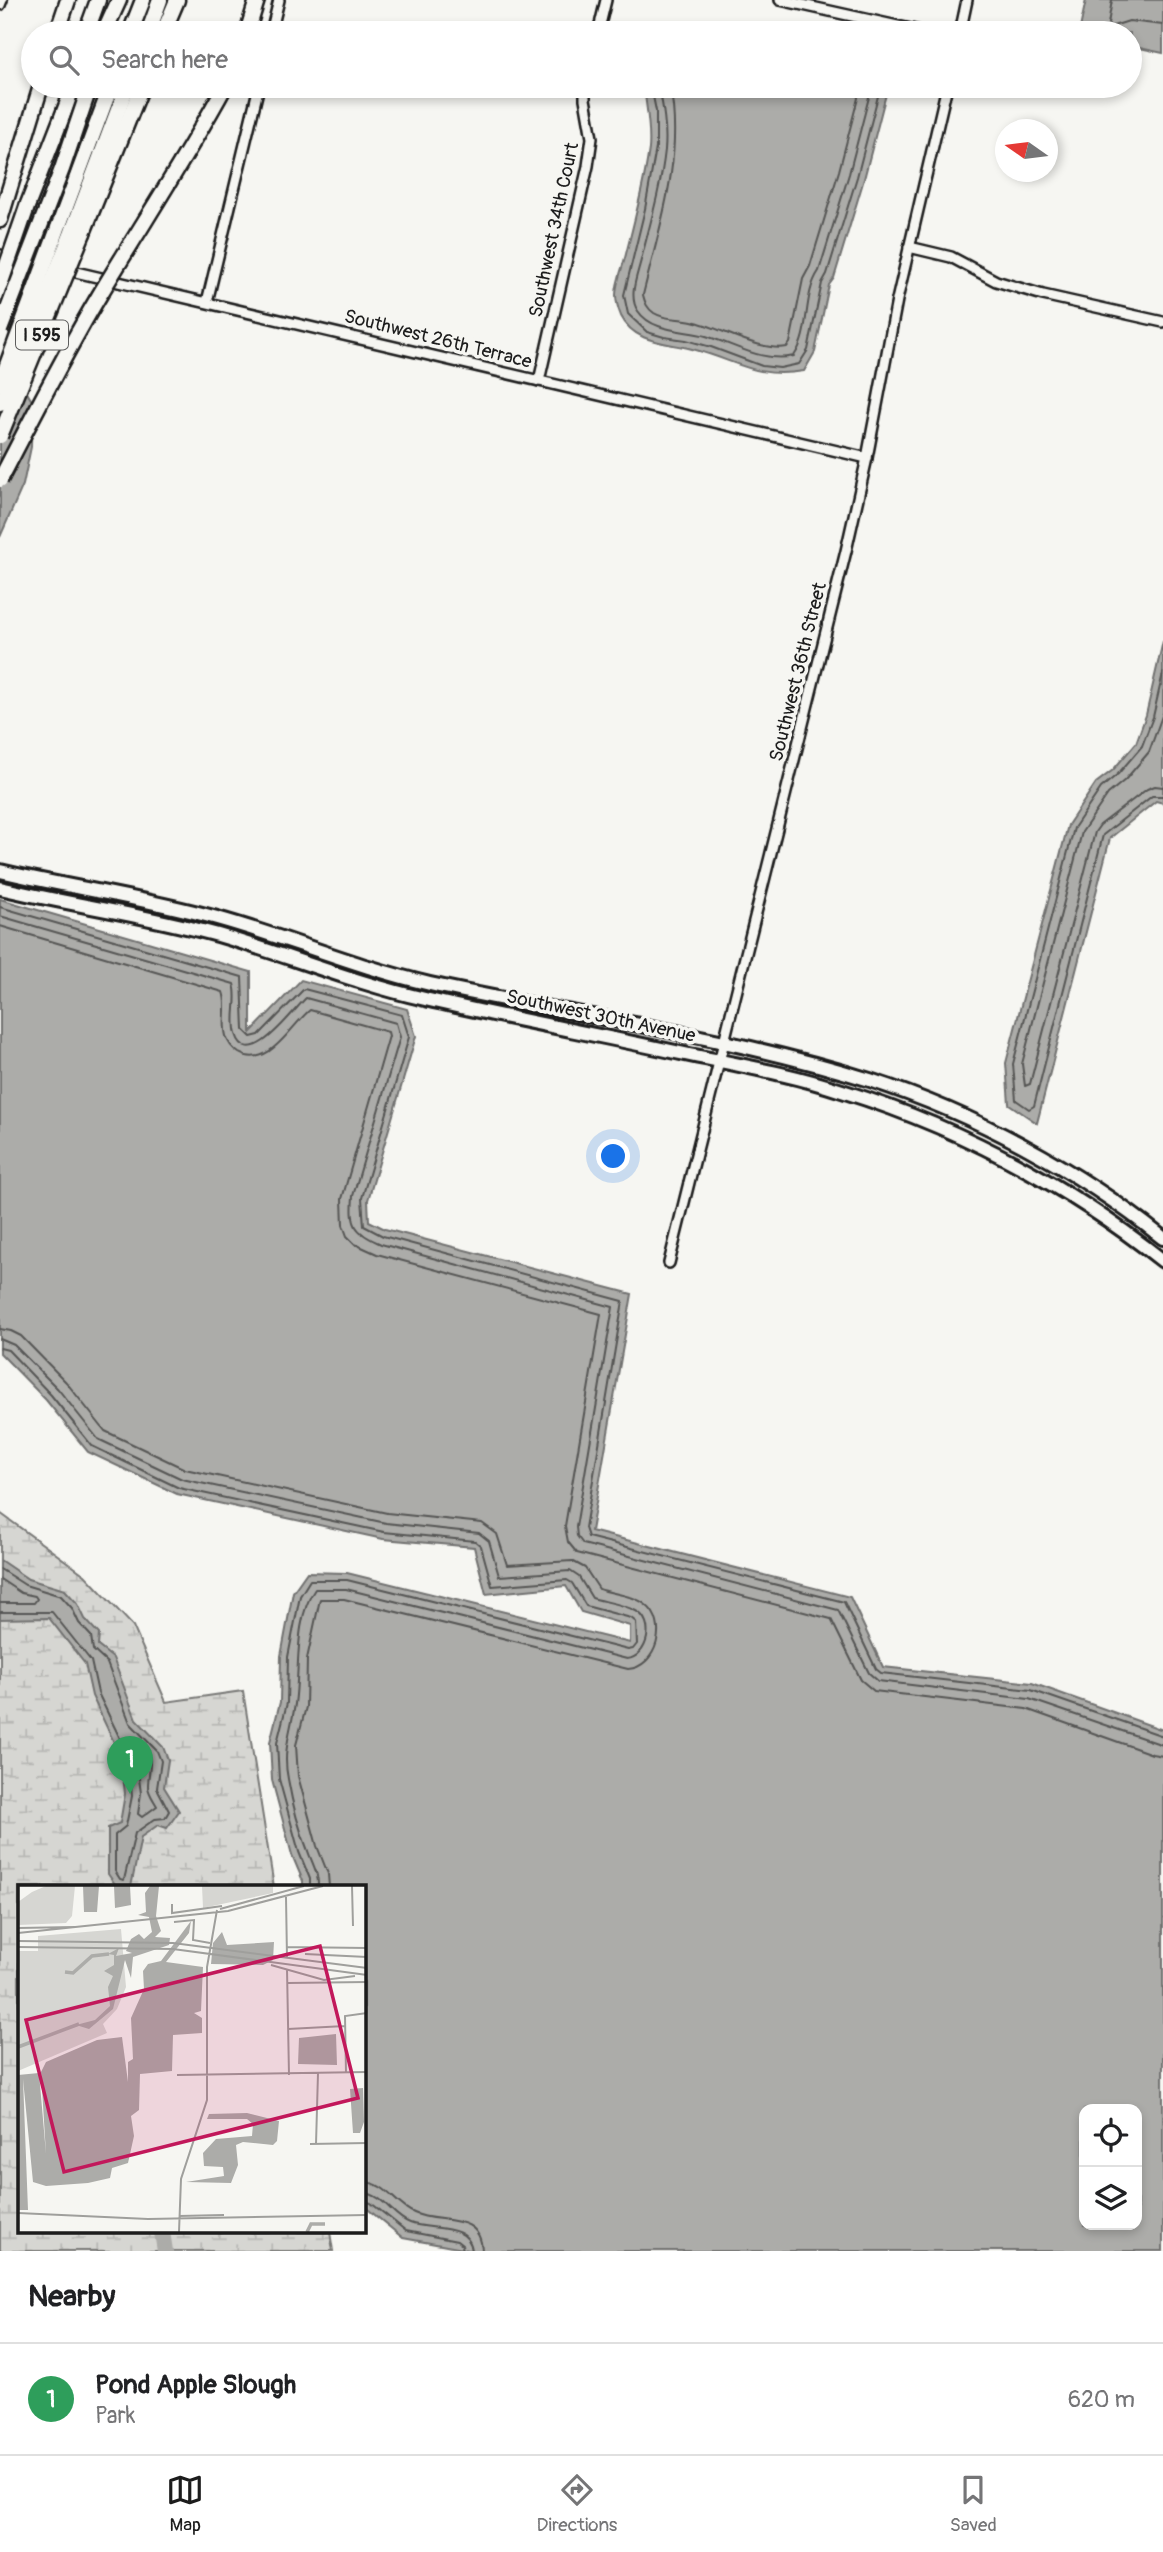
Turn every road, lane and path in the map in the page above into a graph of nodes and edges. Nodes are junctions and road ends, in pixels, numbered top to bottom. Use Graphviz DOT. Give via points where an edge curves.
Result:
graph roads {
  1 [pos="2,0"];
  2 [pos="68,0"];
  3 [pos="98,0"];
  4 [pos="111,0"];
  5 [pos="118,0"];
  6 [pos="143,0"];
  7 [pos="160,0"];
  8 [pos="177,0"];
  9 [pos="257,0"];
  10 [pos="279,0"];
  11 [pos="606,0"];
  12 [pos="780,0"];
  13 [pos="967,0"];
  14 [pos="0,5"];
  15 [pos="61,21"];
  16 [pos="90,21"];
  17 [pos="101,21"];
  18 [pos="107,21"];
  19 [pos="109,21"];
  20 [pos="135,21"];
  21 [pos="152,21"];
  22 [pos="168,21"];
  23 [pos="251,21"];
  24 [pos="274,21"];
  25 [pos="601,21"];
  26 [pos="875,21"];
  27 [pos="963,21"];
  28 [pos="37,98"];
  29 [pos="63,98"];
  30 [pos="70,98"];
  31 [pos="76,98"];
  32 [pos="86,98"];
  33 [pos="108,98"];
  34 [pos="123,98"];
  35 [pos="136,98"];
  36 [pos="218,98"];
  37 [pos="256,98"];
  38 [pos="585,98"];
  39 [pos="944,98"];
  40 [pos="58,126"];
  41 [pos="28,204"];
  42 [pos="1,217"];
  43 [pos="71,231"];
  44 [pos="909,247"];
  45 [pos="0,255"];
  46 [pos="0,285"];
  47 [pos="207,302"];
  48 [pos="1163,323"];
  49 [pos="0,330"];
  50 [pos="539,381"];
  51 [pos="0,384"];
  52 [pos="0,403"];
  53 [pos="0,436"];
  54 [pos="867,458"];
  55 [pos="0,480"];
  56 [pos="0,871"];
  57 [pos="0,888"];
  58 [pos="482,995"];
  59 [pos="479,1010"];
  60 [pos="723,1043"];
  61 [pos="719,1061"];
  62 [pos="1163,1238"];
  63 [pos="1163,1261"];
  64 [pos="669,1263"];
  1 -- 14 [label="street"];
  2 -- 15 [label="highway"];
  3 -- 16 [label="highway"];
  4 -- 17 [label="highway"];
  4 -- 18 [label="highway"];
  5 -- 19 [label="highway"];
  6 -- 20 [label="highway"];
  7 -- 21 [label="highway"];
  8 -- 22 [label="highway"];
  9 -- 23 [label="highway"];
  10 -- 24 [label="street"];
  11 -- 25 [label="street"];
  12 -- 26 [label="street"];
  13 -- 27 [label="street"];
  28 -- 42 [label="highway"];
  29 -- 41 [label="highway"];
  30 -- 40 [label="highway"];
  31 -- 40 [label="highway"];
  32 -- 49 [label="highway, bridge"];
  33 -- 43 [label="highway"];
  34 -- 43 [label="highway"];
  35 -- 43 [label="highway, I 595"];
  36 -- 55 [label="highway, bridge" via="84,321"];
  37 -- 47 [label="street"];
  38 -- 50 [label="street, Southwest 34th Court" via="592,138 588,166"];
  39 -- 44 [label="street, Southwest 36th Street"];
  40 -- 41 [label="highway"];
  41 -- 46 [label="highway, bridge"];
  43 -- 51 [label="highway, bridge"];
  43 -- 52 [label="highway, bridge"];
  43 -- 53 [label="highway, I 595, bridge"];
  44 -- 48 [label="street" via="951,257 1008,285"];
  44 -- 54 [label="street, Southwest 36th Street"];
  45 -- 47 [label="street, Southwest 26th Terrace"];
  47 -- 50 [label="street, Southwest 26th Terrace"];
  50 -- 54 [label="street, Southwest 26th Terrace"];
  54 -- 60 [label="street, Southwest 36th Street"];
  56 -- 58 [label="main road, Southwest 30th Avenue" via="205,915 365,967"];
  57 -- 59 [label="main road, Southwest 30th Avenue" via="194,929 372,985"];
  58 -- 59 [label="main road"];
  58 -- 60 [label="main road, Southwest 30th Avenue"];
  59 -- 61 [label="main road, Southwest 30th Avenue"];
  60 -- 61 [label="street, Southwest 36th Street"];
  60 -- 62 [label="main road, Southwest 30th Avenue" via="842,1072 952,1112 1056,1165"];
  61 -- 63 [label="main road, Southwest 30th Avenue" via="838,1089 957,1134 1054,1185"];
  61 -- 64 [label="street, Southwest 36th Street"];
}
